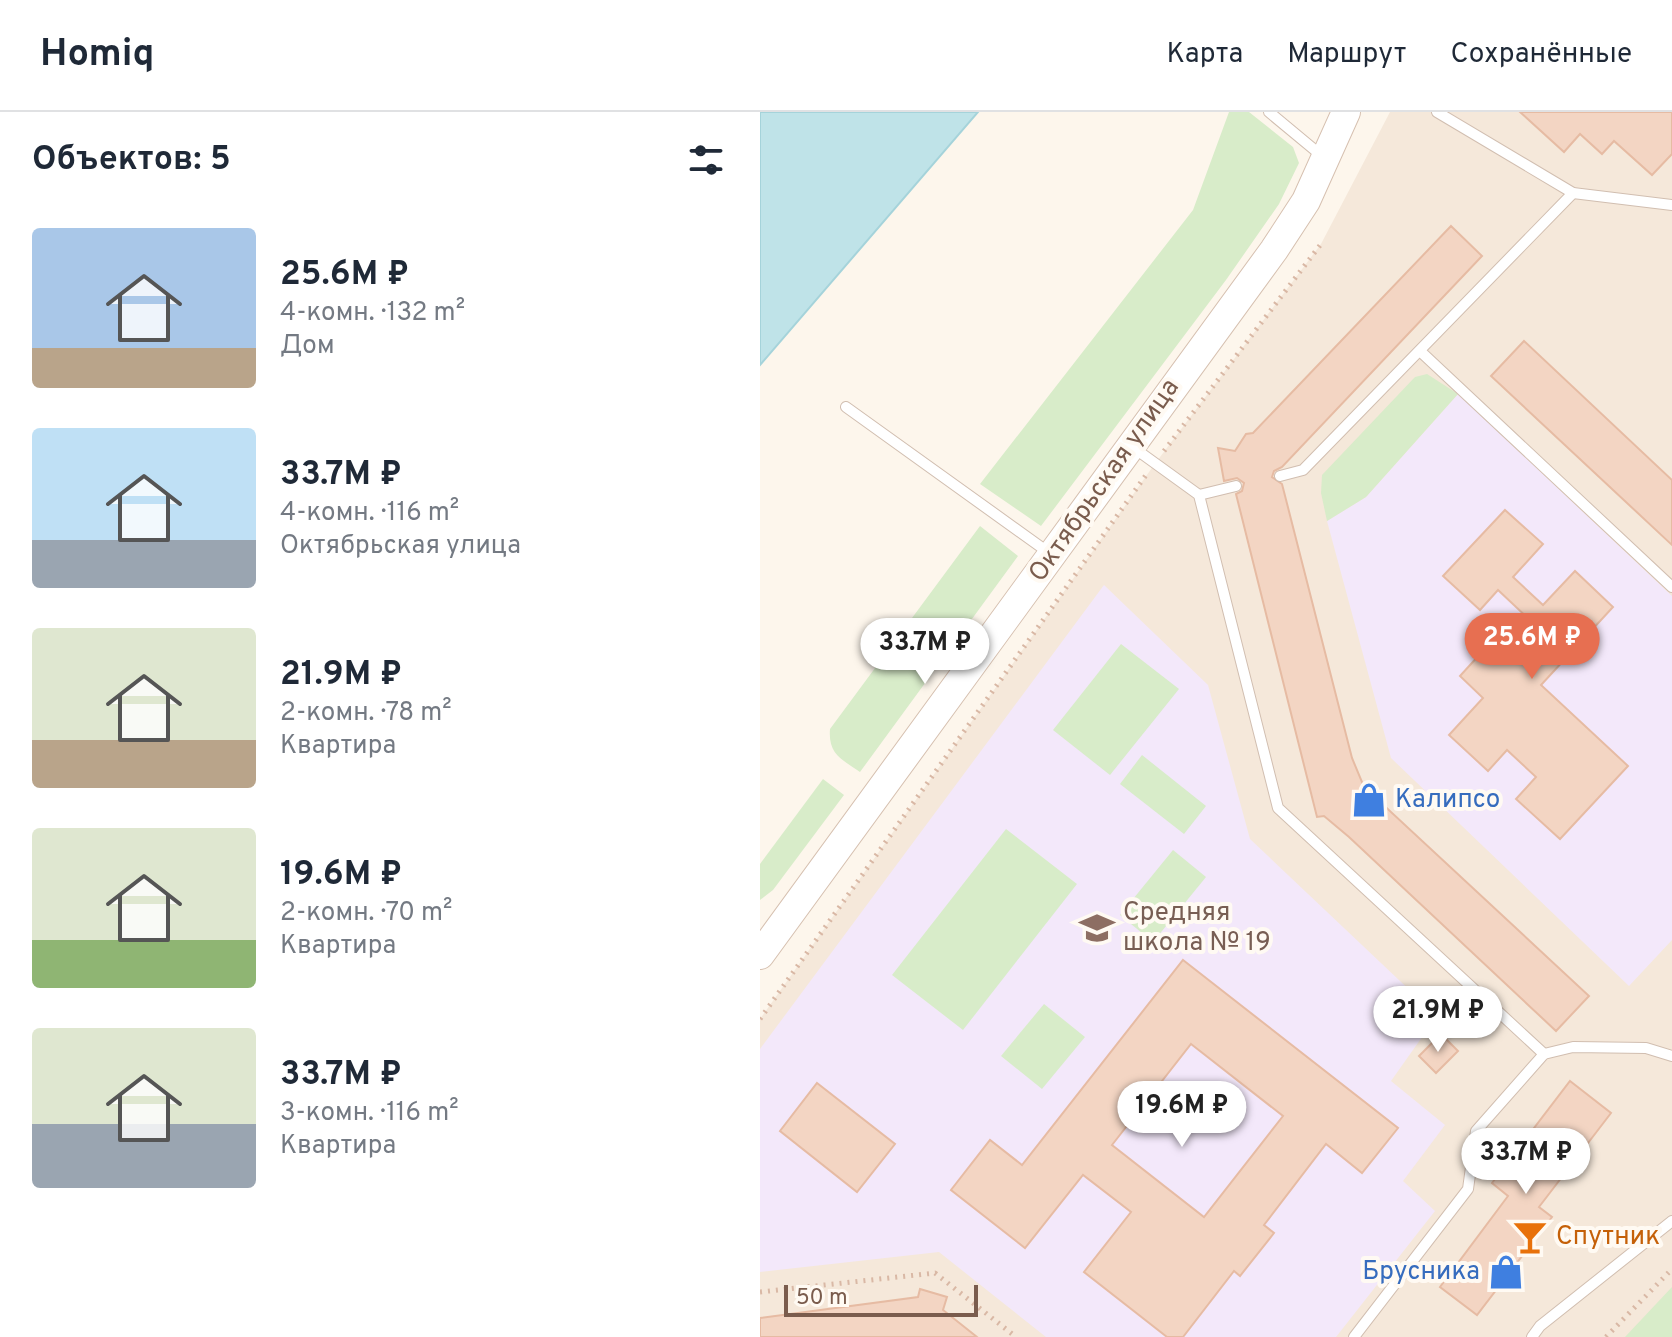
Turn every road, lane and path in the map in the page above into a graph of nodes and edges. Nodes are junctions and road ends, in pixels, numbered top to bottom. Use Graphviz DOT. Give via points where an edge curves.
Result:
graph roads {
  1 [pos="1269,112"];
  2 [pos="1346,112"];
  3 [pos="1437,112"];
  4 [pos="1324,158"];
  5 [pos="1573,193"];
  6 [pos="1672,205"];
  7 [pos="1321,244"];
  8 [pos="1420,351"];
  9 [pos="846,407"];
  10 [pos="1130,446"];
  11 [pos="1154,465"];
  12 [pos="1280,476"];
  13 [pos="1236,486"];
  14 [pos="1199,495"];
  15 [pos="1053,556"];
  16 [pos="1672,587"];
  17 [pos="764,941"];
  18 [pos="760,1019"];
  19 [pos="1544,1054"];
  20 [pos="1672,1056"];
  21 [pos="1672,1221"];
  22 [pos="1672,1269"];
  23 [pos="760,1292"];
  24 [pos="1016,1337"];
  25 [pos="1354,1337"];
  26 [pos="1532,1337"];
  27 [pos="1606,1337"];
  1 -- 4 [label="lane"];
  2 -- 4 [label="main road, Октябрьская улица"];
  3 -- 5 [label="lane"];
  4 -- 10 [label="main road, Октябрьская улица" via="1306,201 1274,250"];
  5 -- 6 [label="lane"];
  5 -- 8 [label="lane"];
  7 -- 11 [label="path"];
  8 -- 12 [label="lane" via="1303,470"];
  8 -- 16 [label="lane"];
  9 -- 15 [label="lane"];
  10 -- 11 [label="lane"];
  10 -- 15 [label="main road, Октябрьская улица"];
  11 -- 14 [label="lane"];
  11 -- 18 [label="path"];
  13 -- 14 [label="lane"];
  14 -- 19 [label="lane" via="1278,808"];
  15 -- 17 [label="main road, Октябрьская улица"];
  19 -- 20 [label="lane" via="1573,1047 1646,1048"];
  19 -- 25 [label="lane" via="1476,1131 1468,1189"];
  21 -- 26 [label="lane"];
  22 -- 27 [label="path"];
  23 -- 24 [label="path" via="935,1273"];
}
